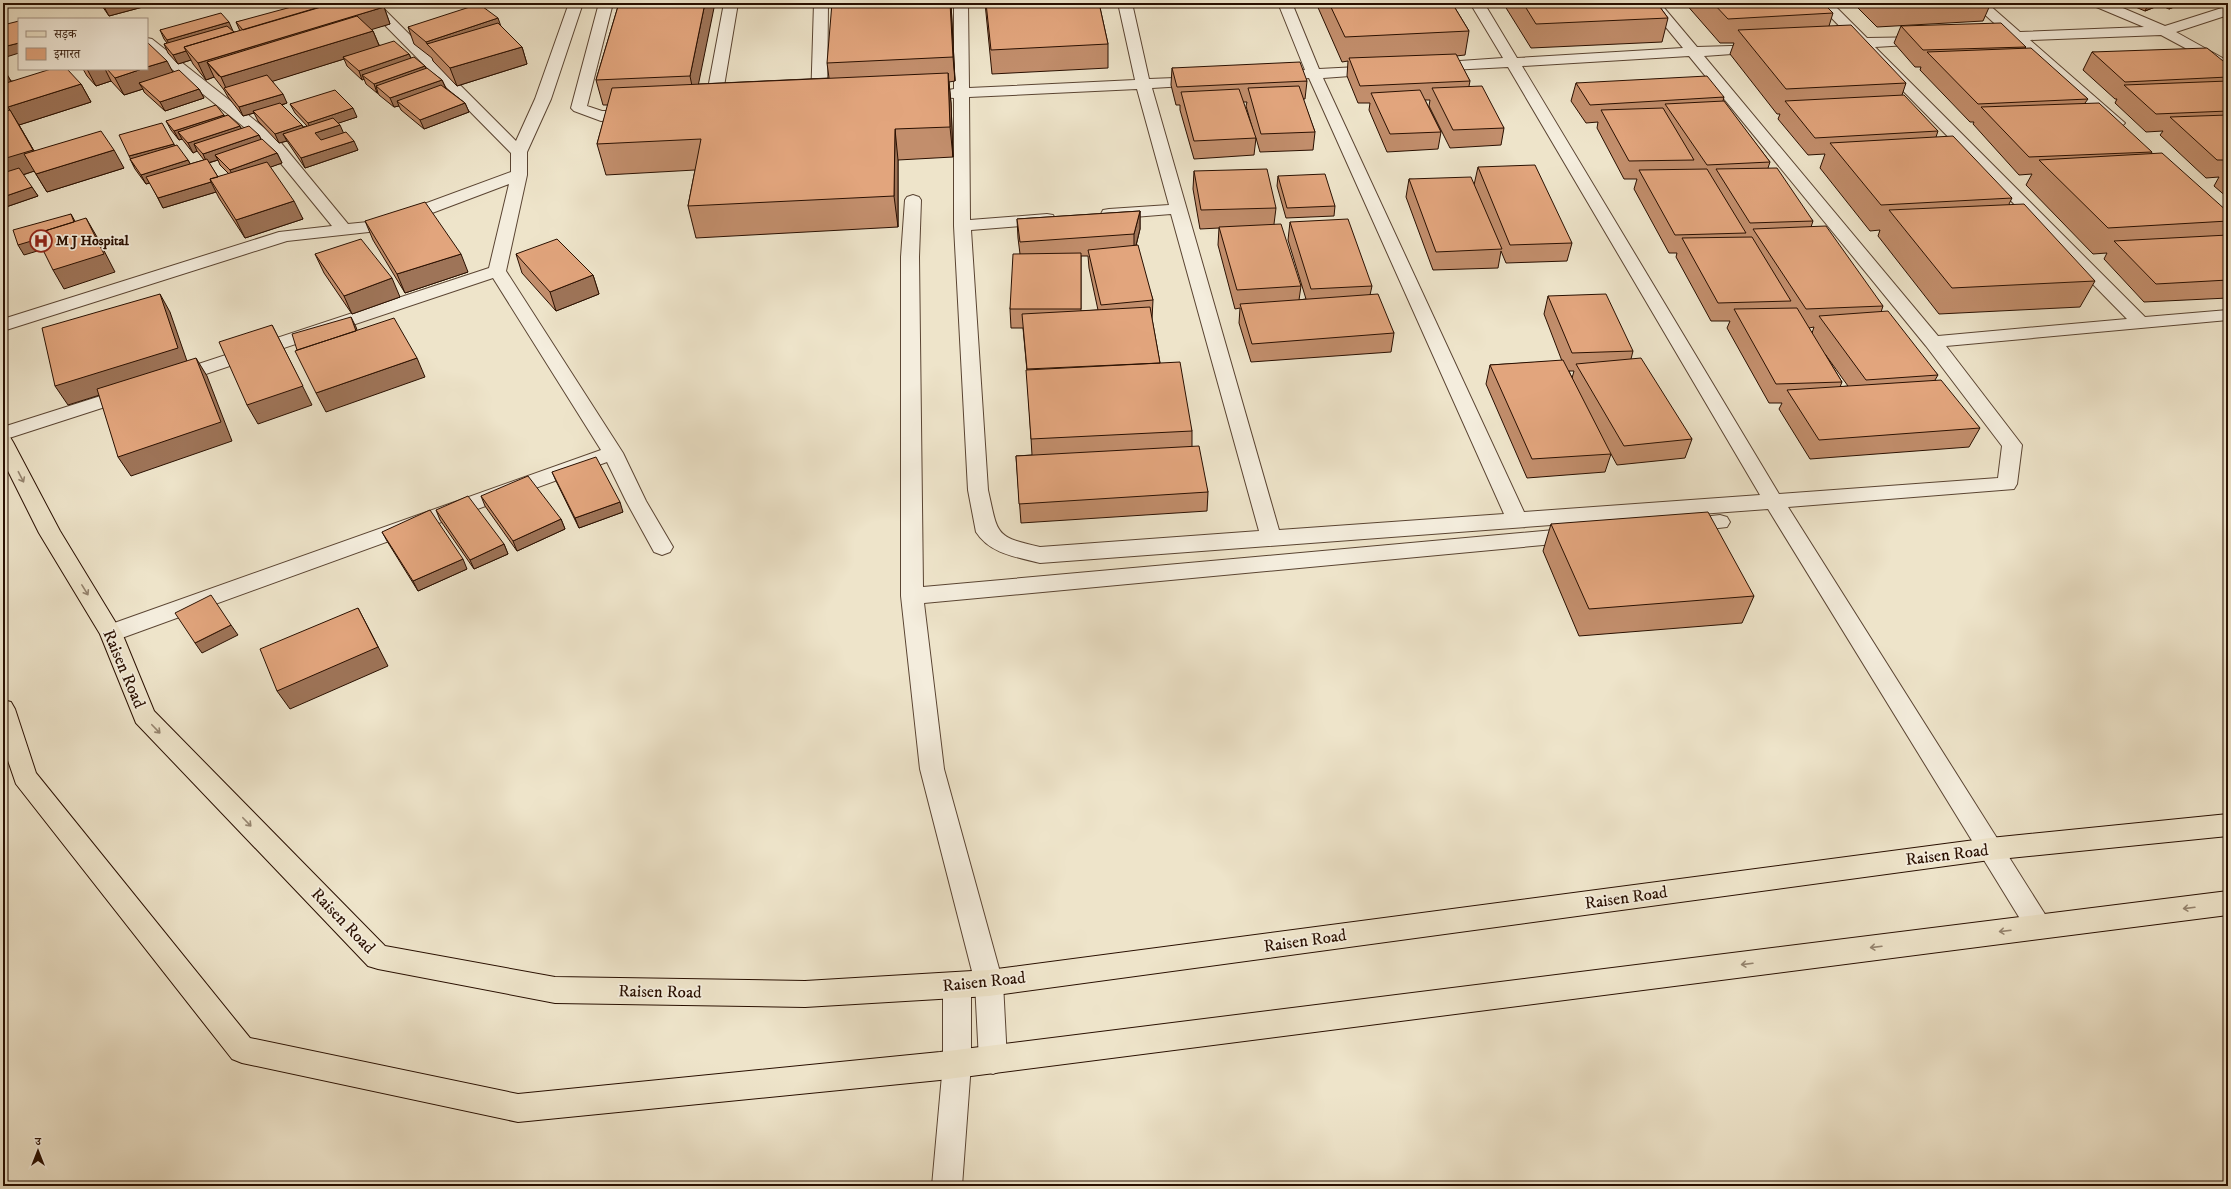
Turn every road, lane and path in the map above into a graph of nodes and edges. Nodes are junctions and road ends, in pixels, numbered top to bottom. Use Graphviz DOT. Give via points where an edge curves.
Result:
graph roads {
  1 [pos="370,3"];
  2 [pos="576,3"];
  3 [pos="606,3"];
  4 [pos="731,3"];
  5 [pos="821,3"];
  6 [pos="961,3"];
  7 [pos="1125,3"];
  8 [pos="1285,3"];
  9 [pos="1477,3"];
  10 [pos="1653,3"];
  11 [pos="1824,3"];
  12 [pos="1979,3"];
  13 [pos="2099,3"];
  14 [pos="2228,10"];
  15 [pos="2164,31"];
  16 [pos="2017,36"];
  17 [pos="1970,38"];
  18 [pos="1940,39"];
  19 [pos="1862,42"];
  20 [pos="148,43"];
  21 [pos="1824,44"];
  22 [pos="1777,47"];
  23 [pos="1692,51"];
  24 [pos="1512,61"];
  25 [pos="2227,67"];
  26 [pos="1417,68"];
  27 [pos="1394,69"];
  28 [pos="1314,74"];
  29 [pos="1260,77"];
  30 [pos="1213,80"];
  31 [pos="1143,84"];
  32 [pos="963,93"];
  33 [pos="933,95"];
  34 [pos="834,102"];
  35 [pos="819,103"];
  36 [pos="804,104"];
  37 [pos="727,109"];
  38 [pos="696,110"];
  39 [pos="712,110"];
  40 [pos="649,113"];
  41 [pos="2128,133"];
  42 [pos="519,152"];
  43 [pos="519,175"];
  44 [pos="913,200"];
  45 [pos="1178,209"];
  46 [pos="1094,216"];
  47 [pos="1063,218"];
  48 [pos="962,226"];
  49 [pos="344,230"];
  50 [pos="498,271"];
  51 [pos="2228,315"];
  52 [pos="2141,323"];
  53 [pos="3,325"];
  54 [pos="1933,342"];
  55 [pos="3,434"];
  56 [pos="3,442"];
  57 [pos="612,453"];
  58 [pos="1773,500"];
  59 [pos="1517,520"];
  60 [pos="1720,522"];
  61 [pos="1271,538"];
  62 [pos="662,547"];
  63 [pos="912,596"];
  64 [pos="111,634"];
  65 [pos="3,709"];
  66 [pos="2228,825"];
  67 [pos="1990,849"];
  68 [pos="2228,903"];
  69 [pos="2039,927"];
  70 [pos="989,983"];
  71 [pos="957,986"];
  72 [pos="993,1060"];
  73 [pos="957,1064"];
  74 [pos="947,1186"];
  1 -- 42 [label="street"];
  2 -- 42 [label="street" via="543,99"];
  3 -- 40 [label="street" via="579,108 601,116"];
  4 -- 39 [label="street"];
  5 -- 35 [label="street"];
  6 -- 32 [label="street"];
  7 -- 31 [label="street"];
  8 -- 28 [label="street"];
  9 -- 24 [label="street"];
  10 -- 23 [label="street"];
  11 -- 19 [label="street"];
  12 -- 16 [label="street"];
  13 -- 15 [label="street"];
  14 -- 15 [label="street"];
  15 -- 16 [label="street"];
  15 -- 25 [label="street"];
  16 -- 17 [label="street"];
  16 -- 41 [label="street"];
  18 -- 19 [label="street"];
  19 -- 21 [label="street"];
  19 -- 52 [label="street"];
  20 -- 49 [label="street" via="271,141"];
  22 -- 23 [label="street"];
  23 -- 24 [label="street"];
  23 -- 54 [label="street"];
  24 -- 26 [label="street"];
  24 -- 58 [label="street"];
  27 -- 28 [label="street"];
  28 -- 29 [label="street"];
  28 -- 59 [label="street"];
  30 -- 31 [label="street"];
  31 -- 32 [label="street"];
  31 -- 45 [label="street"];
  32 -- 33 [label="street"];
  32 -- 48 [label="street"];
  34 -- 35 [label="street"];
  35 -- 36 [label="street"];
  37 -- 39 [label="street"];
  38 -- 39 [label="street"];
  42 -- 43 [label="street"];
  43 -- 49 [label="street" via="381,226"];
  43 -- 50 [label="street"];
  44 -- 63 [label="street" via="910,257"];
  45 -- 46 [label="street"];
  45 -- 61 [label="street"];
  47 -- 48 [label="street"];
  48 -- 61 [label="street" via="978,490 987,532 1006,547 1040,555"];
  49 -- 53 [label="street" via="285,236"];
  50 -- 55 [label="street"];
  50 -- 57 [label="street"];
  51 -- 52 [label="street"];
  52 -- 54 [label="street"];
  54 -- 58 [label="street" via="2012,445 2007,484"];
  56 -- 64 [label="main road, Raisen Road, one-way" via="50,533"];
  57 -- 62 [label="street"];
  57 -- 64 [label="street"];
  58 -- 59 [label="street"];
  58 -- 67 [label="street"];
  59 -- 61 [label="street"];
  60 -- 63 [label="street"];
  63 -- 70 [label="street" via="932,769"];
  64 -- 71 [label="main road, Raisen Road, one-way" via="144,716 378,957 555,990 805,994"];
  65 -- 73 [label="main road" via="25,777 242,1050 518,1108"];
  66 -- 67 [label="main road, Raisen Road"];
  67 -- 69 [label="street"];
  67 -- 70 [label="main road, Raisen Road"];
  68 -- 69 [label="main road, one-way"];
  69 -- 72 [label="main road, one-way"];
  70 -- 71 [label="main road, Raisen Road"];
  70 -- 72 [label="street"];
  71 -- 73 [label="street"];
  72 -- 73 [label="main road"];
  73 -- 74 [label="street"];
}
